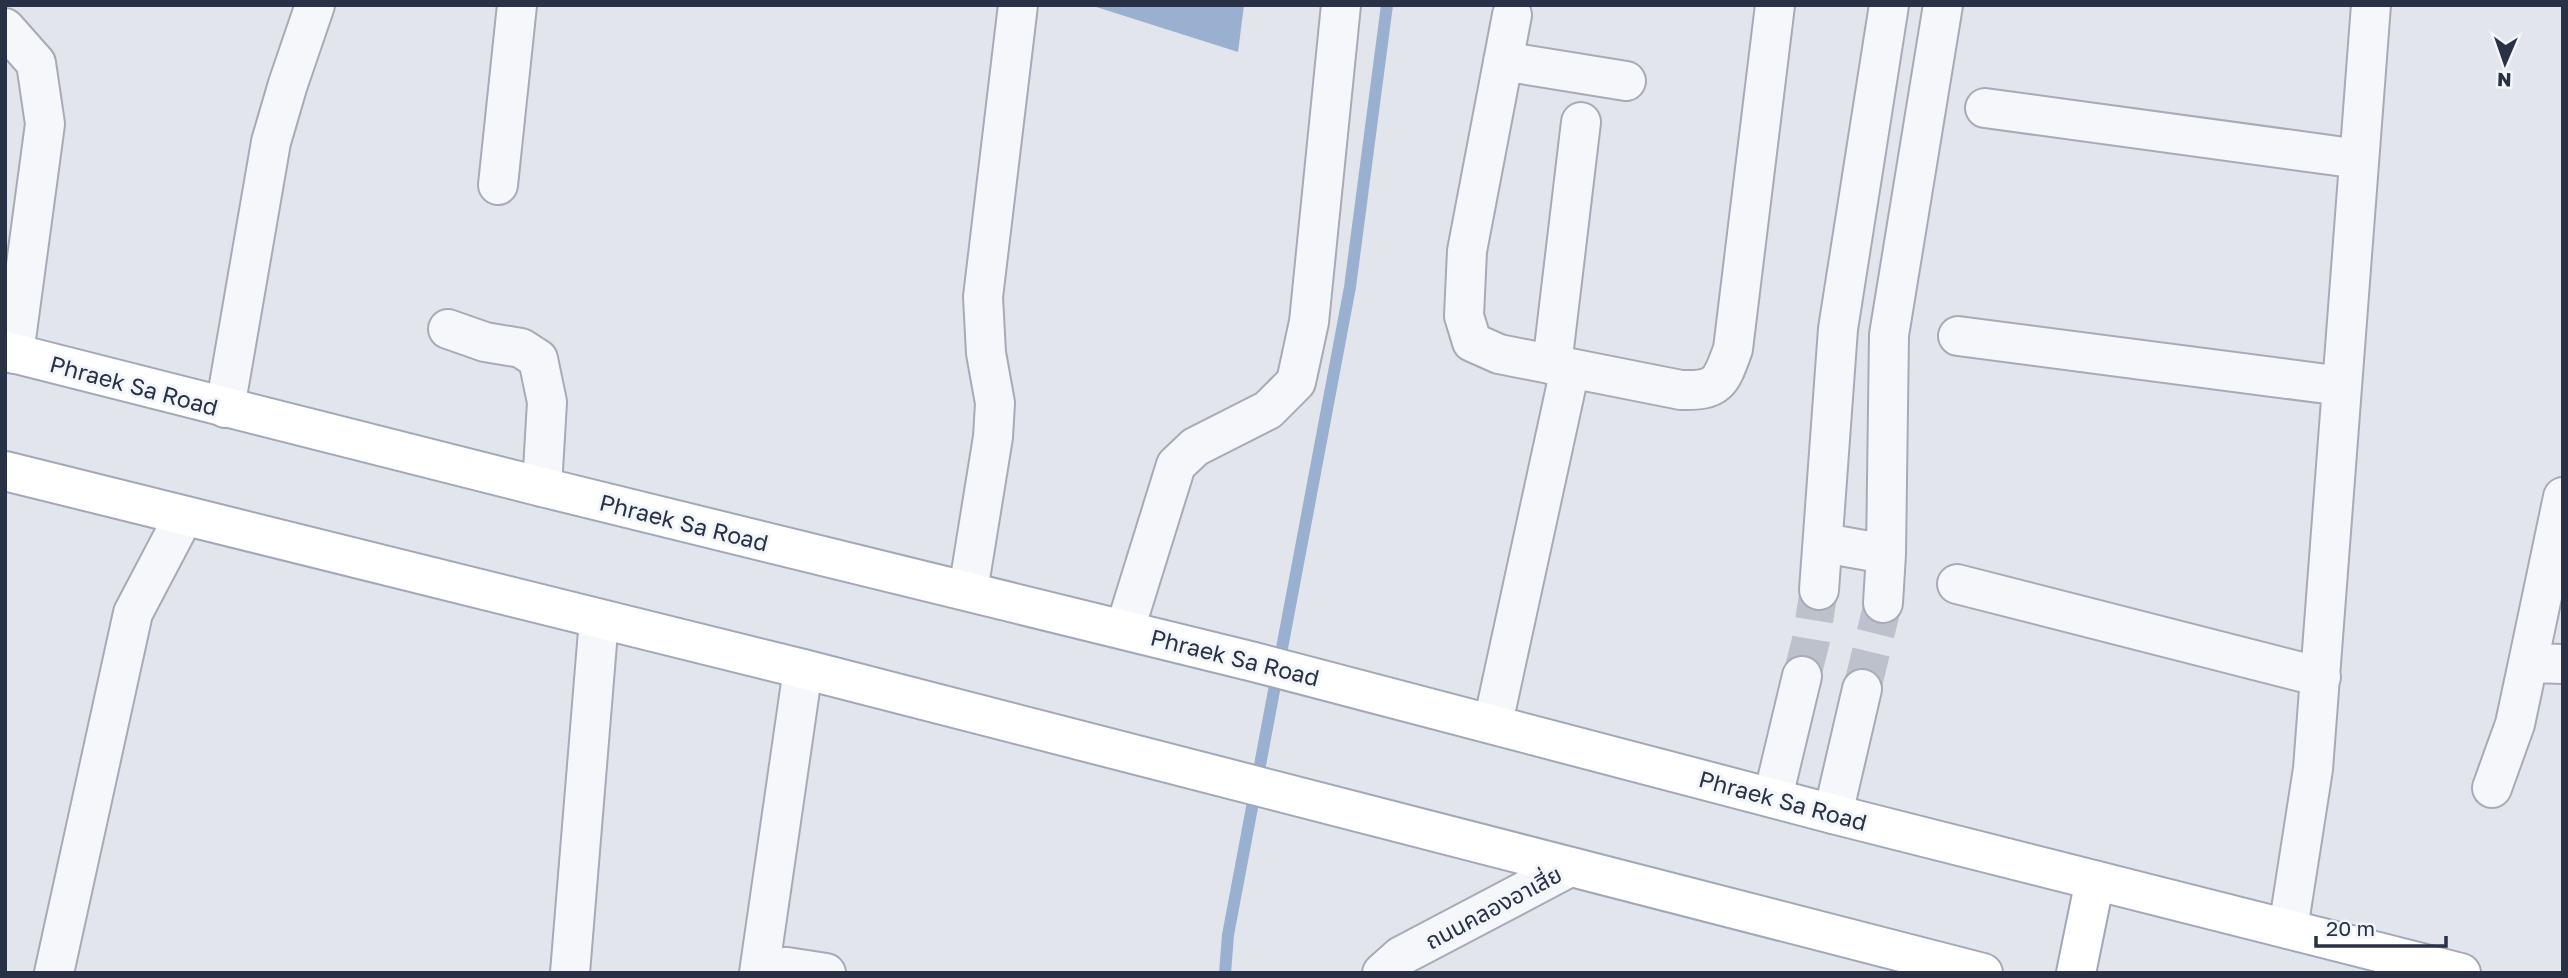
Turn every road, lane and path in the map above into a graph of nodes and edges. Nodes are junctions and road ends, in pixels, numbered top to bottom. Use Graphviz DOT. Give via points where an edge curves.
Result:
graph roads {
  1 [pos="315,5"];
  2 [pos="517,5"];
  3 [pos="1018,5"];
  4 [pos="1341,5"];
  5 [pos="1775,5"];
  6 [pos="1889,5"];
  7 [pos="1943,5"];
  8 [pos="2371,5"];
  9 [pos="1512,15"];
  10 [pos="5,28"];
  11 [pos="1503,61"];
  12 [pos="1626,81"];
  13 [pos="1877,90"];
  14 [pos="1927,104"];
  15 [pos="1985,108"];
  16 [pos="1581,121"];
  17 [pos="2359,159"];
  18 [pos="498,185"];
  19 [pos="1838,329"];
  20 [pos="448,330"];
  21 [pos="1889,335"];
  22 [pos="1958,336"];
  23 [pos="10,353"];
  24 [pos="1561,367"];
  25 [pos="2342,386"];
  26 [pos="225,408"];
  27 [pos="5,471"];
  28 [pos="542,487"];
  29 [pos="2563,497"];
  30 [pos="184,516"];
  31 [pos="1824,544"];
  32 [pos="1886,554"];
  33 [pos="1957,584"];
  34 [pos="1819,590"];
  35 [pos="968,591"];
  36 [pos="1883,603"];
  37 [pos="599,619"];
  38 [pos="1125,629"];
  39 [pos="2545,664"];
  40 [pos="803,669"];
  41 [pos="1802,676"];
  42 [pos="2321,677"];
  43 [pos="1862,689"];
  44 [pos="1493,723"];
  45 [pos="2492,788"];
  46 [pos="1773,797"];
  47 [pos="1833,814"];
  48 [pos="1570,867"];
  49 [pos="2095,880"];
  50 [pos="2288,929"];
  51 [pos="760,968"];
  52 [pos="54,973"];
  53 [pos="570,973"];
  54 [pos="826,973"];
  55 [pos="1382,973"];
  56 [pos="1983,973"];
  57 [pos="2076,973"];
  58 [pos="2461,973"];
  1 -- 26 [label="street" via="271,142"];
  2 -- 18 [label="street"];
  3 -- 35 [label="street" via="984,297 986,353 995,403 993,437"];
  4 -- 38 [label="street" via="1309,322 1296,382 1268,410 1195,447 1176,465"];
  5 -- 24 [label="street" via="1732,349 1723,378 1703,390 1681,390"];
  6 -- 13 [label="street"];
  7 -- 14 [label="street"];
  8 -- 17 [label="street"];
  9 -- 11 [label="street"];
  10 -- 23 [label="street" via="36,63 45,124"];
  11 -- 12 [label="street"];
  11 -- 24 [label="street" via="1466,251 1464,316 1472,342 1499,354"];
  13 -- 14 [label="street"];
  13 -- 19 [label="street"];
  14 -- 21 [label="street"];
  15 -- 17 [label="street"];
  16 -- 24 [label="street"];
  17 -- 25 [label="street"];
  19 -- 21 [label="street"];
  19 -- 31 [label="street"];
  20 -- 28 [label="street" via="521,348 538,359 547,402"];
  21 -- 32 [label="street"];
  22 -- 25 [label="street"];
  23 -- 26 [label="main road, Phraek Sa Road"];
  24 -- 44 [label="street"];
  25 -- 42 [label="street"];
  26 -- 28 [label="main road, Phraek Sa Road"];
  27 -- 30 [label="main road"];
  28 -- 35 [label="main road, Phraek Sa Road"];
  29 -- 39 [label="street"];
  30 -- 37 [label="main road"];
  30 -- 52 [label="street" via="133,613"];
  31 -- 32 [label="street"];
  31 -- 34 [label="street"];
  32 -- 36 [label="street"];
  33 -- 42 [label="street"];
  35 -- 38 [label="main road, Phraek Sa Road"];
  37 -- 40 [label="main road"];
  37 -- 53 [label="street"];
  38 -- 44 [label="main road, Phraek Sa Road"];
  39 -- 45 [label="street" via="2515,724"];
  40 -- 48 [label="main road"];
  40 -- 51 [label="street"];
  41 -- 46 [label="street"];
  42 -- 50 [label="street" via="2314,769"];
  43 -- 47 [label="street"];
  44 -- 46 [label="main road, Phraek Sa Road"];
  46 -- 47 [label="main road, Phraek Sa Road"];
  47 -- 49 [label="main road, Phraek Sa Road"];
  48 -- 55 [label="street, ถนนคลองอาเสี่ย" via="1401,956"];
  48 -- 56 [label="main road"];
  49 -- 50 [label="main road, Phraek Sa Road"];
  49 -- 57 [label="main road"];
  50 -- 58 [label="main road, Phraek Sa Road"];
  51 -- 54 [label="street"];
}
